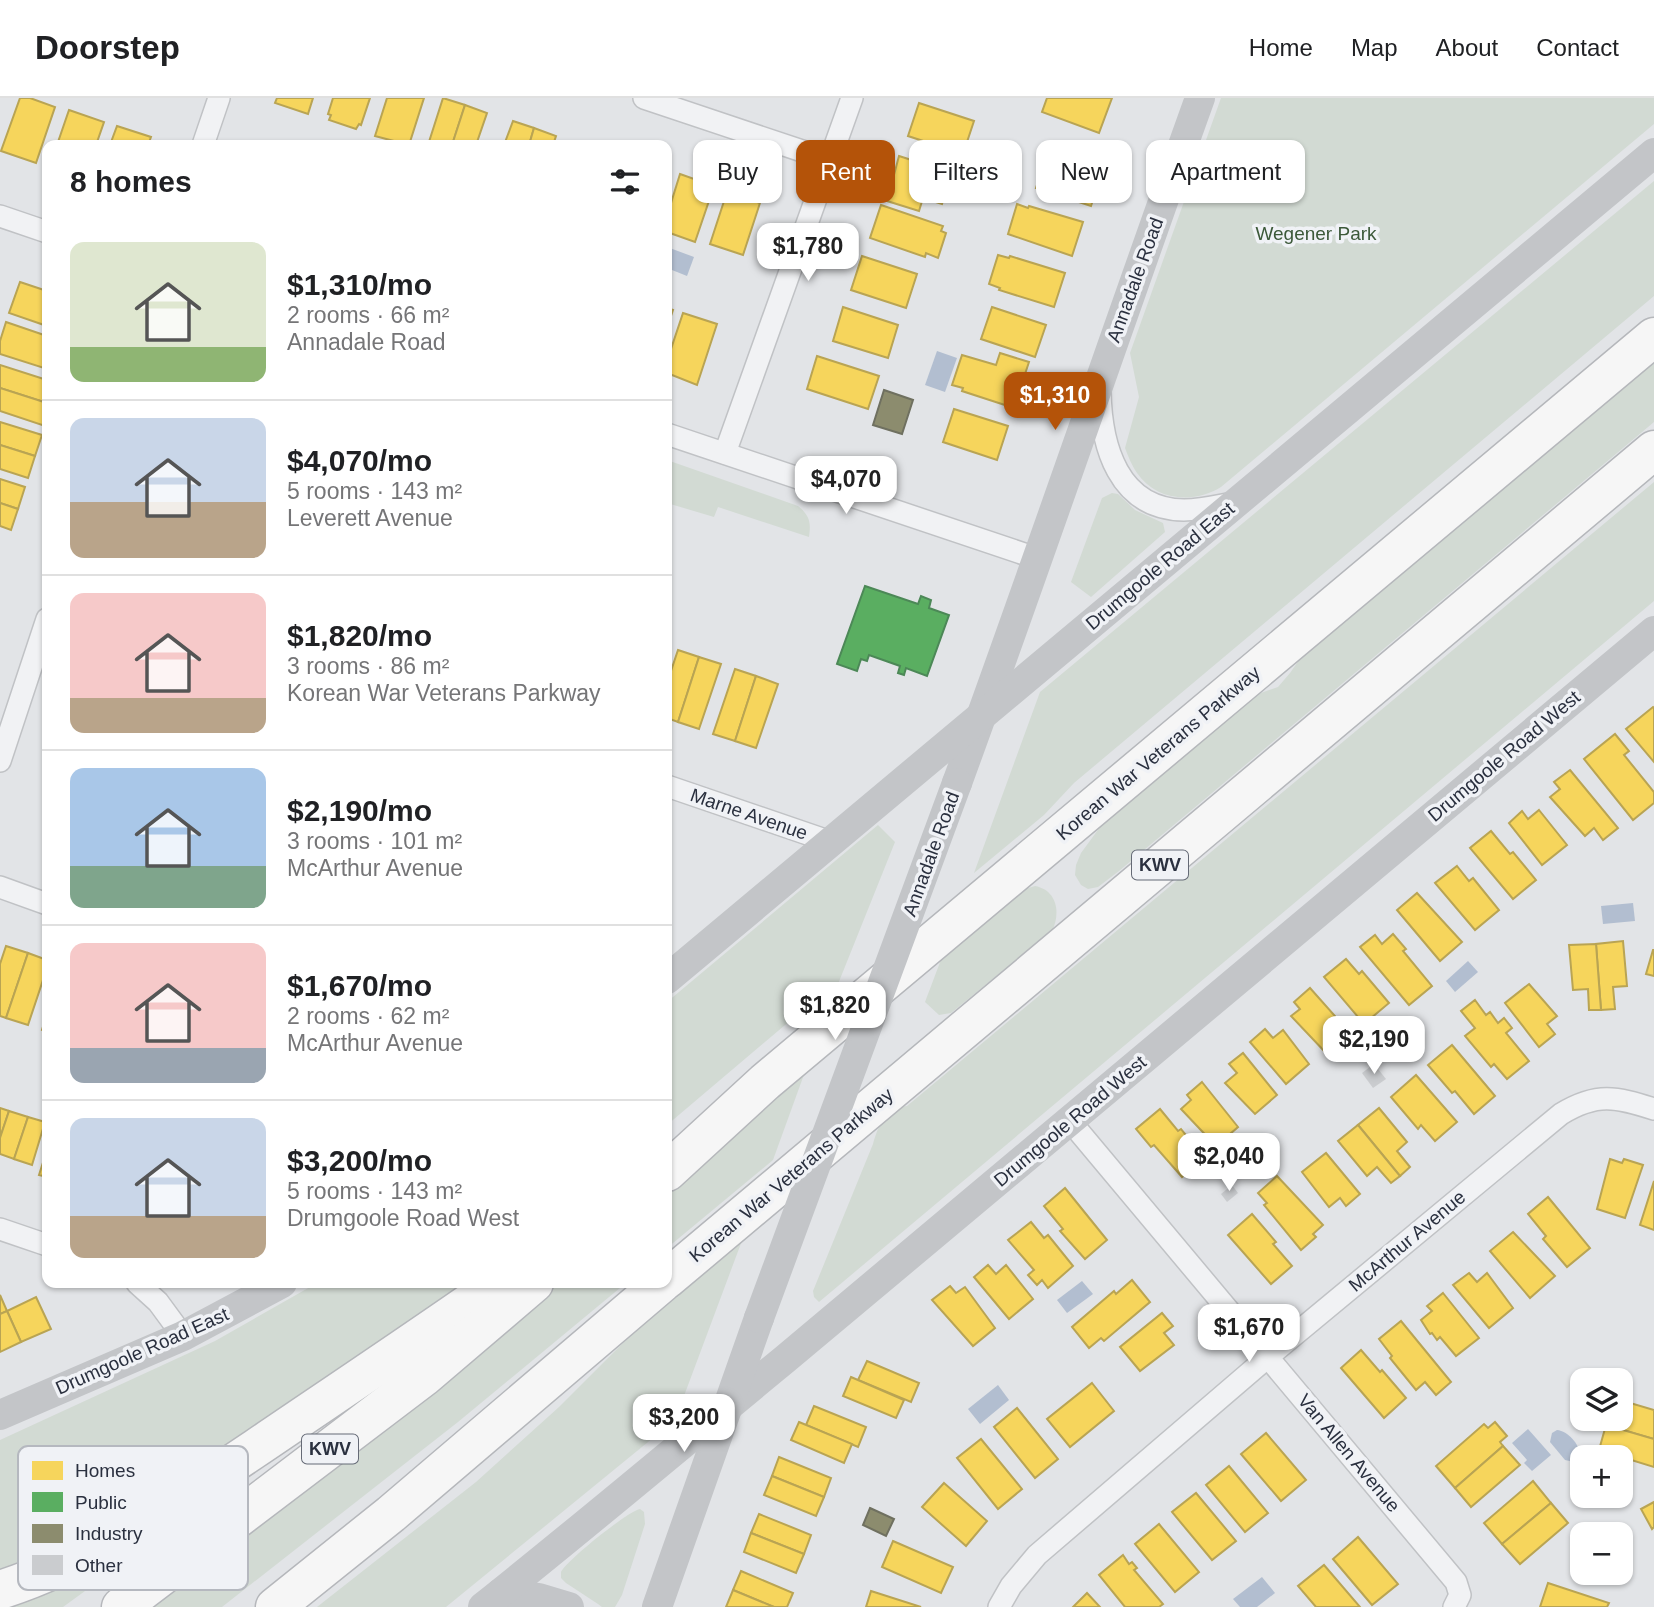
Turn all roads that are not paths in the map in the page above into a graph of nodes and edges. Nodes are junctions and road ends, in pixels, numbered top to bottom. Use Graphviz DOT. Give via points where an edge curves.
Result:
graph roads {
  1 [pos="219,98"];
  2 [pos="644,98"];
  3 [pos="852,98"];
  4 [pos="1200,98"];
  5 [pos="205,140"];
  6 [pos="836,140"];
  7 [pos="796,149"];
  8 [pos="1654,153"];
  9 [pos="814,203"];
  10 [pos="0,216"];
  11 [pos="42,230"];
  12 [pos="1654,337"];
  13 [pos="1100,377"];
  14 [pos="672,436"];
  15 [pos="1654,450"];
  16 [pos="725,453"];
  17 [pos="1238,502"];
  18 [pos="1039,559"];
  19 [pos="42,634"];
  20 [pos="1650,640"];
  21 [pos="981,717"];
  22 [pos="0,761"];
  23 [pos="672,788"];
  24 [pos="831,842"];
  25 [pos="0,887"];
  26 [pos="42,902"];
  27 [pos="672,975"];
  28 [pos="765,1082"];
  29 [pos="1654,1109"];
  30 [pos="1070,1121"];
  31 [pos="672,1150"];
  32 [pos="672,1167"];
  33 [pos="0,1229"];
  34 [pos="42,1243"];
  35 [pos="672,1275"];
  36 [pos="143,1288"];
  37 [pos="273,1288"];
  38 [pos="491,1288"];
  39 [pos="528,1288"];
  40 [pos="656,1288"];
  41 [pos="183,1336"];
  42 [pos="1269,1356"];
  43 [pos="727,1406"];
  44 [pos="0,1415"];
  45 [pos="248,1452"];
  46 [pos="248,1510"];
  47 [pos="18,1584"];
  48 [pos="0,1590"];
  49 [pos="143,1590"];
  50 [pos="492,1600"];
  51 [pos="1457,1601"];
  52 [pos="121,1607"];
  53 [pos="275,1607"];
  54 [pos="569,1607"];
  55 [pos="657,1607"];
  56 [pos="999,1607"];
  1 -- 5 [label="street"];
  2 -- 7 [label="street"];
  3 -- 6 [label="street"];
  4 -- 13 [label="main road, Annadale Road"];
  8 -- 17 [label="main road, Drumgoole Road East"];
  9 -- 16 [label="street"];
  10 -- 11 [label="street"];
  12 -- 28 [label="highway, Korean War Veterans Parkway"];
  13 -- 17 [label="street" via="1103,434 1110,457 1135,492 1170,509"];
  13 -- 18 [label="main road, Annadale Road"];
  14 -- 16 [label="street"];
  15 -- 35 [label="highway, Korean War Veterans Parkway / KWV"];
  16 -- 18 [label="street"];
  17 -- 21 [label="main road, Drumgoole Road East"];
  18 -- 21 [label="main road, Annadale Road"];
  19 -- 22 [label="street"];
  20 -- 30 [label="main road, Drumgoole Road West"];
  21 -- 24 [label="main road, Drumgoole Road East"];
  21 -- 43 [label="main road, Annadale Road, bridge"];
  23 -- 24 [label="street, Marne Avenue"];
  24 -- 27 [label="main road, Drumgoole Road East"];
  25 -- 26 [label="street"];
  28 -- 31 [label="highway"];
  28 -- 32 [label="highway, Korean War Veterans Parkway"];
  29 -- 42 [label="street, McArthur Avenue" via="1623,1099 1593,1098 1561,1114"];
  30 -- 42 [label="street, Van Allen Avenue"];
  30 -- 43 [label="main road, Drumgoole Road West"];
  33 -- 34 [label="street"];
  36 -- 41 [label="street"];
  37 -- 41 [label="main road, Drumgoole Road East"];
  38 -- 45 [label="highway"];
  39 -- 46 [label="highway, KWV" via="425,1376"];
  40 -- 53 [label="highway"];
  41 -- 44 [label="main road, Drumgoole Road East"];
  42 -- 51 [label="street, Van Allen Avenue" via="1456,1582"];
  42 -- 56 [label="street, McArthur Avenue" via="1037,1555"];
  43 -- 50 [label="main road, Drumgoole Road West"];
  43 -- 55 [label="main road, Annadale Road"];
  47 -- 48 [label="highway"];
  49 -- 52 [label="highway, KWV"];
  50 -- 54 [label="main road" via="539,1598"];
}
